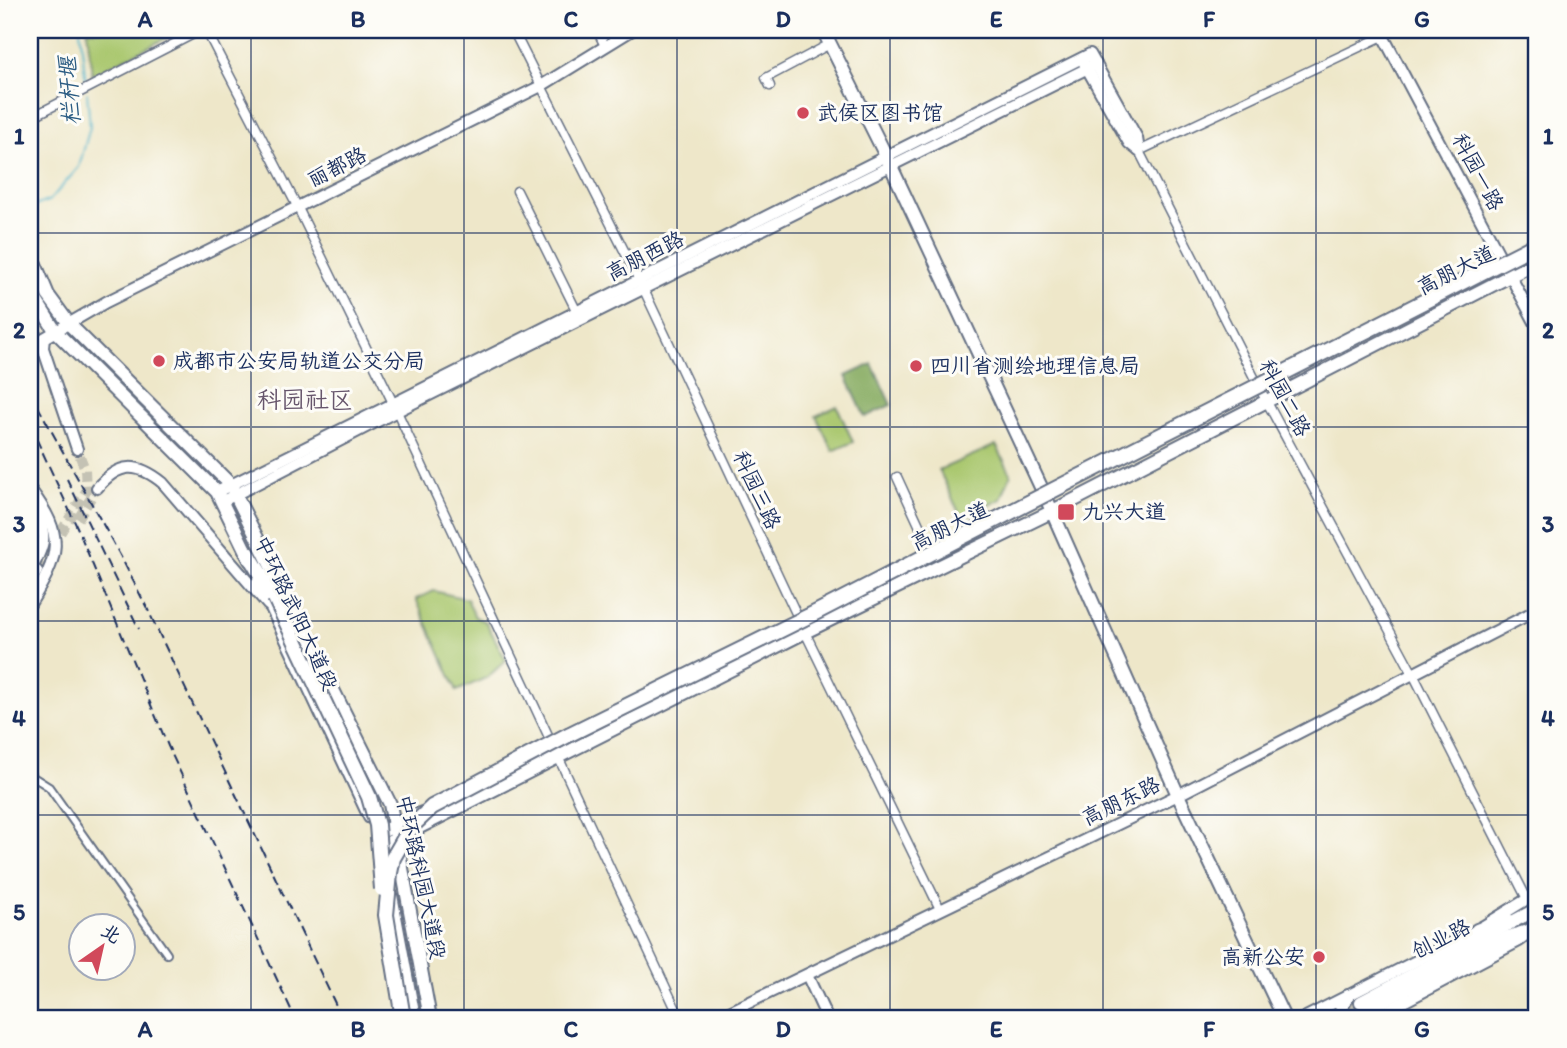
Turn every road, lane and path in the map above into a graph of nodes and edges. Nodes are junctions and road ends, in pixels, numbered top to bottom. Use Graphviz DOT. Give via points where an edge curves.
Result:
graph roads {
  1 [pos="204,30"];
  2 [pos="513,30"];
  3 [pos="597,30"];
  4 [pos="632,30"];
  5 [pos="823,30"];
  6 [pos="1368,30"];
  7 [pos="1378,37"];
  8 [pos="830,44"];
  9 [pos="606,46"];
  10 [pos="541,86"];
  11 [pos="770,86"];
  12 [pos="30,118"];
  13 [pos="1139,151"];
  14 [pos="888,161"];
  15 [pos="517,191"];
  16 [pos="298,208"];
  17 [pos="1537,244"];
  18 [pos="1537,250"];
  19 [pos="30,252"];
  20 [pos="1537,262"];
  21 [pos="1508,271"];
  22 [pos="30,286"];
  23 [pos="642,286"];
  24 [pos="578,312"];
  25 [pos="70,325"];
  26 [pos="1537,326"];
  27 [pos="56,332"];
  28 [pos="1264,396"];
  29 [pos="395,407"];
  30 [pos="77,449"];
  31 [pos="897,477"];
  32 [pos="1071,481"];
  33 [pos="97,488"];
  34 [pos="30,489"];
  35 [pos="232,489"];
  36 [pos="220,497"];
  37 [pos="1049,506"];
  38 [pos="247,552"];
  39 [pos="933,556"];
  40 [pos="37,572"];
  41 [pos="30,583"];
  42 [pos="30,595"];
  43 [pos="273,603"];
  44 [pos="30,604"];
  45 [pos="1537,610"];
  46 [pos="803,628"];
  47 [pos="1413,674"];
  48 [pos="554,751"];
  49 [pos="30,775"];
  50 [pos="1178,795"];
  51 [pos="395,833"];
  52 [pos="380,840"];
  53 [pos="1532,896"];
  54 [pos="940,909"];
  55 [pos="1537,909"];
  56 [pos="386,915"];
  57 [pos="1537,928"];
  58 [pos="1477,930"];
  59 [pos="167,954"];
  60 [pos="807,975"];
  61 [pos="1362,1007"];
  62 [pos="403,1018"];
  63 [pos="414,1018"];
  64 [pos="430,1018"];
  65 [pos="680,1018"];
  66 [pos="717,1018"];
  67 [pos="827,1018"];
  68 [pos="1284,1018"];
  69 [pos="1304,1018"];
  70 [pos="1342,1018"];
  1 -- 12 [label="street"];
  1 -- 16 [label="street"];
  2 -- 10 [label="street, 科园三路"];
  3 -- 9 [label="street"];
  4 -- 9 [label="street, 丽都路"];
  5 -- 8 [label="main road"];
  6 -- 7 [label="street"];
  7 -- 13 [label="street"];
  7 -- 21 [label="street, 科园一路"];
  8 -- 11 [label="street" via="791,69 766,78"];
  8 -- 14 [label="main road"];
  9 -- 10 [label="street, 丽都路"];
  10 -- 16 [label="street, 丽都路"];
  10 -- 23 [label="street, 科园三路"];
  13 -- 14 [label="street, 高朋西路" via="1129,144 1088,61"];
  13 -- 28 [label="street, 科园二路"];
  14 -- 23 [label="street, 高朋西路"];
  14 -- 37 [label="main road"];
  15 -- 24 [label="street"];
  16 -- 25 [label="street, 丽都路" via="106,302"];
  16 -- 29 [label="street"];
  17 -- 32 [label="highway, bridge"];
  18 -- 21 [label="main road, 高朋大道"];
  19 -- 25 [label="main road" via="48,295"];
  20 -- 21 [label="main road, 高朋大道"];
  21 -- 26 [label="street, 科园一路"];
  21 -- 28 [label="main road, 高朋大道"];
  22 -- 27 [label="main road, 中环路武阳大道段"];
  23 -- 24 [label="street, 高朋西路"];
  23 -- 29 [label="street, 高朋西路"];
  23 -- 46 [label="street, 科园三路"];
  24 -- 29 [label="street, 高朋西路"];
  25 -- 27 [label="street, 丽都路"];
  25 -- 35 [label="main road"];
  27 -- 30 [label="street" via="41,342"];
  27 -- 36 [label="main road, 中环路武阳大道段"];
  28 -- 37 [label="main road, 高朋大道"];
  28 -- 47 [label="street, 科园二路"];
  29 -- 35 [label="street, 高朋西路"];
  29 -- 48 [label="street"];
  31 -- 39 [label="street"];
  32 -- 46 [label="highway, bridge" via="1032,494 878,573 843,593"];
  32 -- 56 [label="highway, bridge" via="432,807 411,827 393,858"];
  33 -- 43 [label="street" via="117,470 139,468 151,473"];
  34 -- 40 [label="street" via="45,533"];
  34 -- 40 [label="street" via="54,531 55,553"];
  35 -- 36 [label="street, 高朋西路"];
  35 -- 51 [label="main road, 中环路科园大道段" via="390,804"];
  36 -- 38 [label="main road, 中环路武阳大道段"];
  37 -- 39 [label="main road, 高朋大道"];
  37 -- 46 [label="main road, 高朋大道"];
  37 -- 50 [label="main road"];
  38 -- 43 [label="highway"];
  39 -- 46 [label="main road, 高朋大道"];
  40 -- 41 [label="street"];
  40 -- 42 [label="street"];
  40 -- 44 [label="street"];
  43 -- 52 [label="main road, 中环路武阳大道段"];
  43 -- 56 [label="highway, bridge" via="369,797 377,825"];
  45 -- 47 [label="street, 高朋东路"];
  46 -- 48 [label="main road, 高朋大道"];
  46 -- 54 [label="street, 科园三路"];
  47 -- 50 [label="street, 高朋东路"];
  47 -- 53 [label="street, 科园二路"];
  48 -- 51 [label="main road, 高朋大道"];
  48 -- 65 [label="street"];
  49 -- 59 [label="street" via="49,787"];
  50 -- 54 [label="street, 高朋东路"];
  50 -- 68 [label="main road"];
  51 -- 52 [label="main road, 高朋大道"];
  51 -- 64 [label="main road, 中环路科园大道段"];
  52 -- 63 [label="main road, 中环路武阳大道段"];
  53 -- 58 [label="street"];
  54 -- 60 [label="street, 高朋东路"];
  55 -- 58 [label="main road"];
  55 -- 61 [label="main road, 创业路"];
  56 -- 62 [label="highway, bridge"];
  57 -- 61 [label="main road, 创业路" via="1508,937"];
  58 -- 61 [label="street"];
  60 -- 66 [label="street, 高朋东路"];
  60 -- 67 [label="street"];
  61 -- 69 [label="street"];
  61 -- 70 [label="main road" via="1342,1006"];
}
